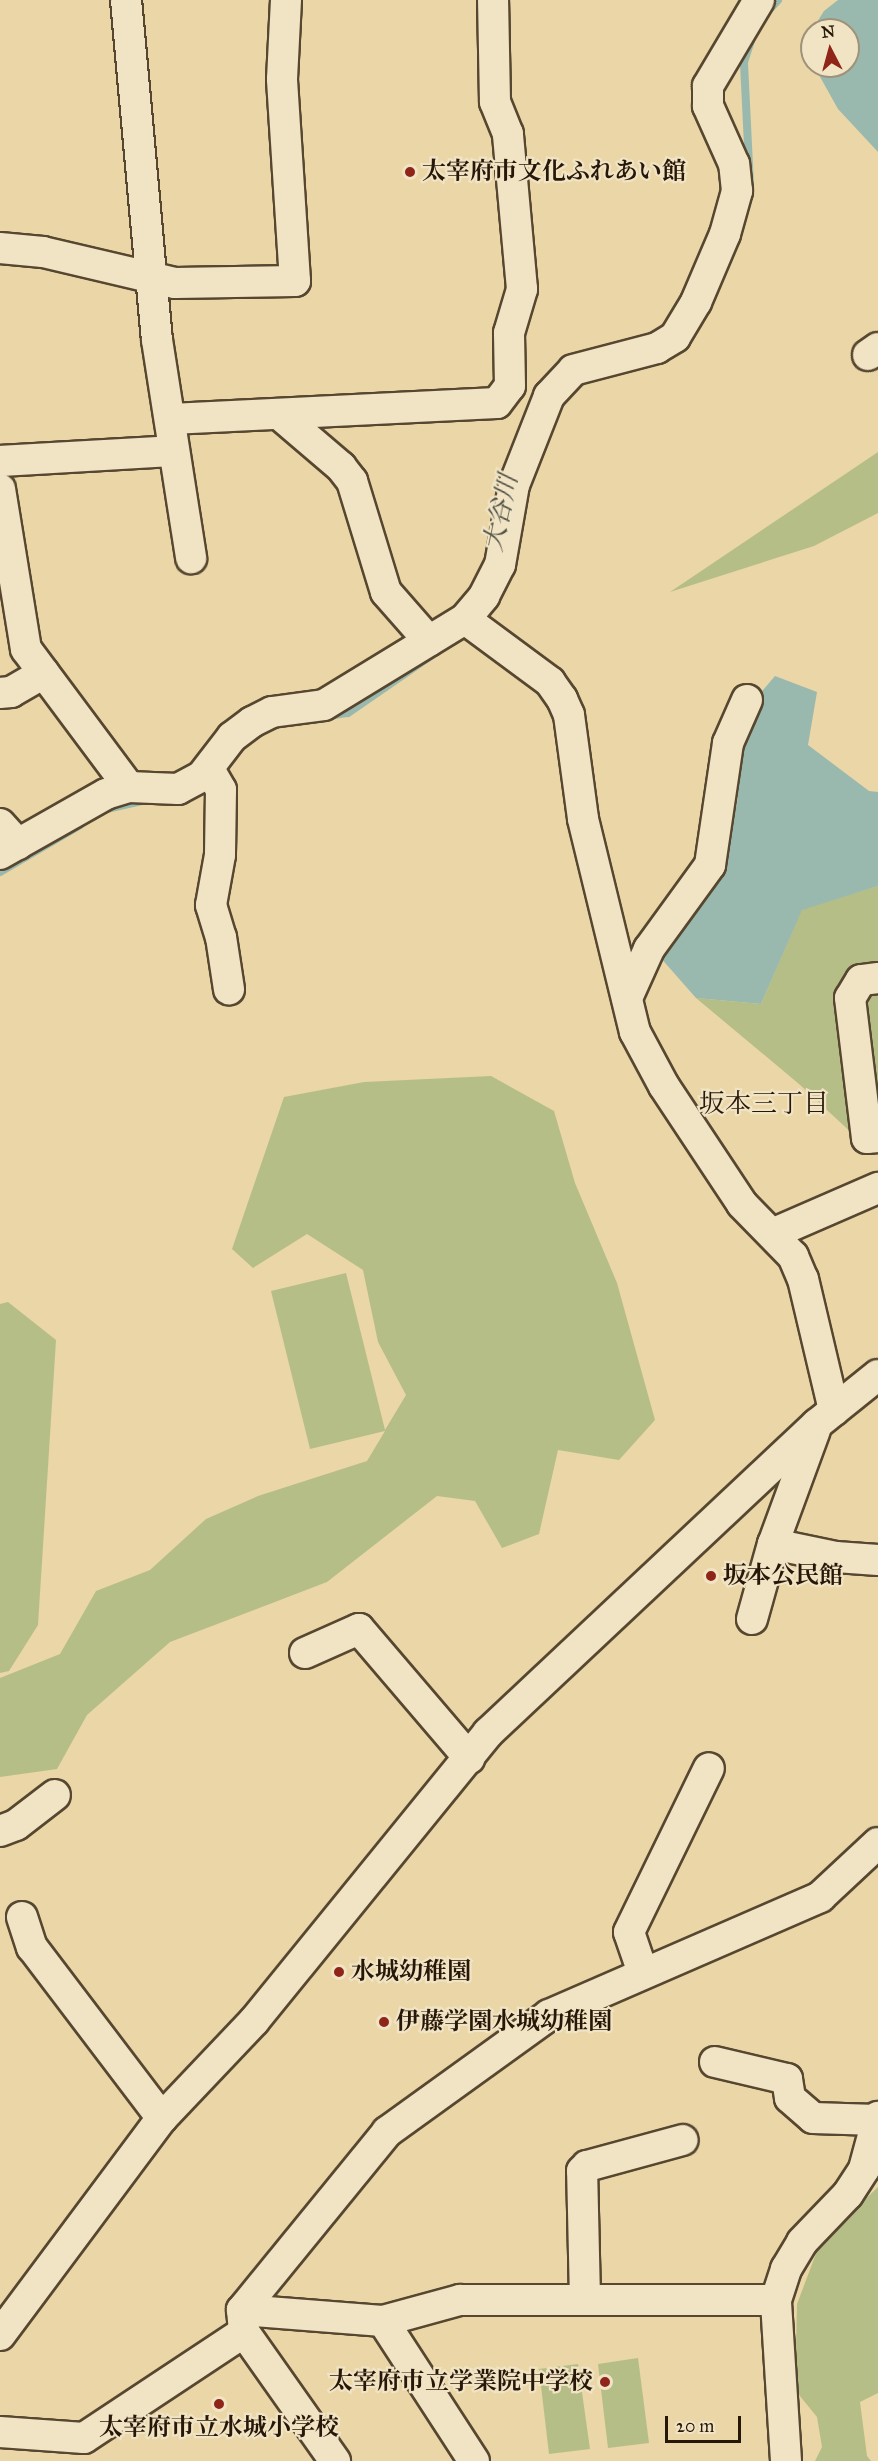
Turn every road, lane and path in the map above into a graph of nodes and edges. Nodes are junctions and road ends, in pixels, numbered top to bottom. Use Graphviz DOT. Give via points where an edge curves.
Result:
graph roads {
  1 [pos="126,0"];
  2 [pos="286,0"];
  3 [pos="493,0"];
  4 [pos="759,0"];
  5 [pos="0,248"];
  6 [pos="152,279"];
  7 [pos="510,386"];
  8 [pos="549,396"];
  9 [pos="279,414"];
  10 [pos="171,419"];
  11 [pos="174,451"];
  12 [pos="0,461"];
  13 [pos="0,489"];
  14 [pos="191,558"];
  15 [pos="465,619"];
  16 [pos="429,641"];
  17 [pos="44,673"];
  18 [pos="0,693"];
  19 [pos="747,700"];
  20 [pos="208,769"];
  21 [pos="129,787"];
  22 [pos="6,841"];
  23 [pos="878,978"];
  24 [pos="229,989"];
  25 [pos="627,998"];
  26 [pos="878,1137"];
  27 [pos="878,1188"];
  28 [pos="772,1234"];
  29 [pos="878,1375"];
  30 [pos="825,1417"];
  31 [pos="773,1544"];
  32 [pos="878,1560"];
  33 [pos="752,1619"];
  34 [pos="305,1653"];
  35 [pos="469,1758"];
  36 [pos="709,1768"];
  37 [pos="55,1796"];
  38 [pos="0,1832"];
  39 [pos="878,1843"];
  40 [pos="22,1917"];
  41 [pos="643,1973"];
  42 [pos="715,2062"];
  43 [pos="162,2118"];
  44 [pos="878,2119"];
  45 [pos="683,2140"];
  46 [pos="585,2299"];
  47 [pos="776,2300"];
  48 [pos="243,2321"];
  49 [pos="383,2321"];
  50 [pos="0,2336"];
  51 [pos="0,2432"];
  52 [pos="335,2461"];
  53 [pos="474,2461"];
  54 [pos="786,2461"];
  1 -- 6 [label="street" via="128,60"];
  2 -- 6 [label="street" via="282,79 295,281 175,283"];
  3 -- 7 [label="street" via="495,102 508,134 522,288 510,333"];
  4 -- 8 [label="street" via="708,86 708,106 734,164 737,191 725,234 696,302 675,337 657,348 573,370"];
  5 -- 6 [label="street" via="43,252"];
  6 -- 10 [label="street" via="157,340"];
  7 -- 8 [label="street"];
  7 -- 9 [label="street" via="497,403"];
  8 -- 15 [label="street" via="514,484 500,565 484,596"];
  9 -- 10 [label="street"];
  9 -- 16 [label="street" via="352,481 386,592"];
  10 -- 11 [label="street"];
  11 -- 12 [label="street"];
  11 -- 14 [label="street"];
  13 -- 17 [label="street" via="26,649"];
  15 -- 16 [label="street"];
  15 -- 25 [label="street" via="550,682 569,715 583,819"];
  16 -- 20 [label="street" via="324,705 272,712 252,722 232,737"];
  17 -- 18 [label="street" via="11,692"];
  17 -- 21 [label="street"];
  19 -- 25 [label="street" via="728,743 710,865 649,949"];
  20 -- 21 [label="street" via="202,777 178,789"];
  20 -- 24 [label="street" via="221,790 220,855 211,905 222,937"];
  21 -- 22 [label="street"];
  23 -- 26 [label="street" via="861,980 850,998 867,1138"];
  25 -- 28 [label="street" via="635,1032 664,1086 742,1204"];
  27 -- 28 [label="street"];
  28 -- 30 [label="street" via="793,1256 803,1279"];
  29 -- 30 [label="street"];
  30 -- 31 [label="street"];
  30 -- 35 [label="street" via="489,1733"];
  31 -- 32 [label="street" via="837,1557"];
  31 -- 33 [label="street"];
  34 -- 35 [label="street" via="359,1629"];
  35 -- 43 [label="street" via="254,2021"];
  36 -- 41 [label="street" via="629,1932"];
  37 -- 38 [label="street"];
  39 -- 41 [label="street" via="820,1896"];
  40 -- 43 [label="street" via="32,1947"];
  41 -- 48 [label="street" via="549,2015 387,2132"];
  42 -- 44 [label="street" via="787,2079 790,2098 800,2111 813,2118"];
  43 -- 50 [label="street"];
  44 -- 47 [label="street" via="864,2169 848,2194 802,2242 786,2269"];
  45 -- 46 [label="street" via="587,2166 582,2171"];
  46 -- 47 [label="street"];
  46 -- 49 [label="street" via="460,2300"];
  47 -- 54 [label="street"];
  48 -- 49 [label="street"];
  48 -- 51 [label="street" via="84,2438"];
  48 -- 52 [label="street"];
  49 -- 53 [label="street"];
}
